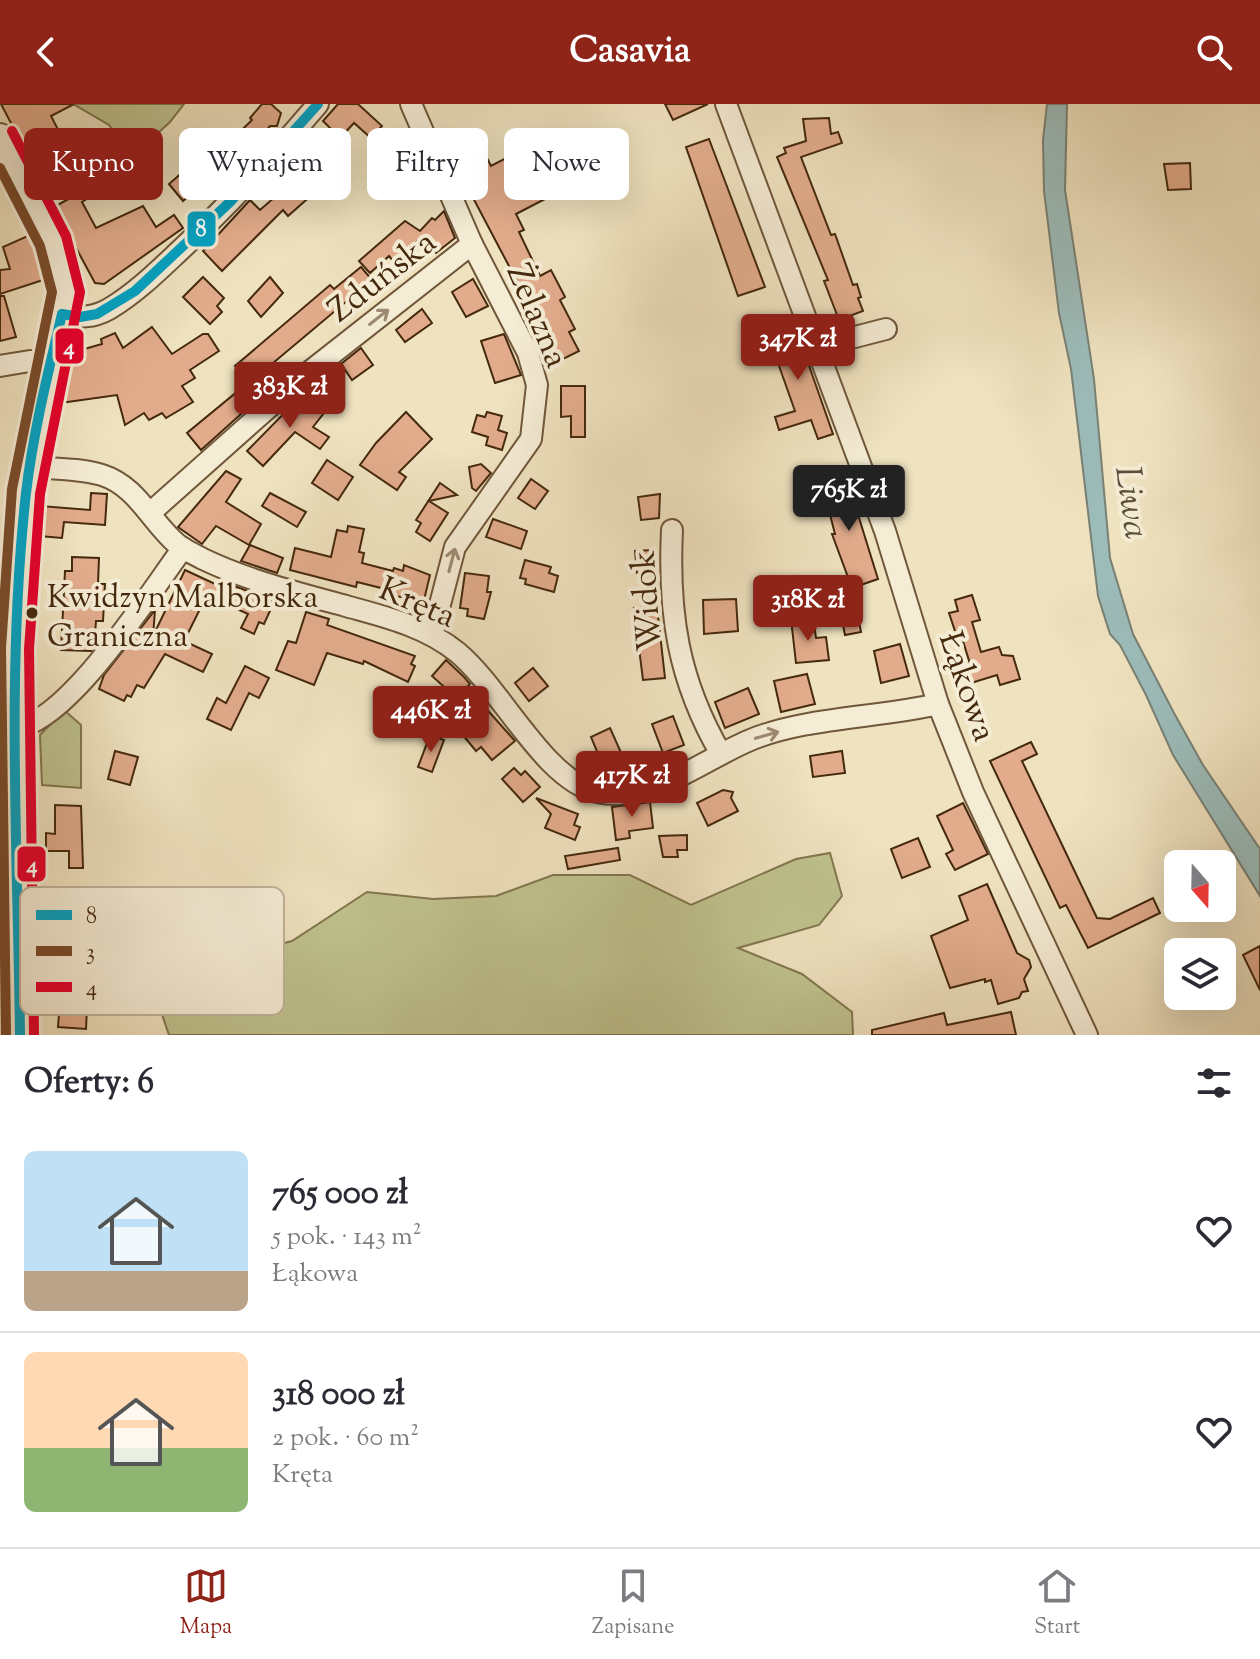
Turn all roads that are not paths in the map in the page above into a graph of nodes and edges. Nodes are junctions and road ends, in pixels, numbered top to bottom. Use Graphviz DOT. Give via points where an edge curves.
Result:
graph roads {
  1 [pos="318,104"];
  2 [pos="411,104"];
  3 [pos="726,104"];
  4 [pos="0,137"];
  5 [pos="472,244"];
  6 [pos="62,314"];
  7 [pos="886,329"];
  8 [pos="816,347"];
  9 [pos="50,364"];
  10 [pos="0,366"];
  11 [pos="30,467"];
  12 [pos="150,513"];
  13 [pos="672,530"];
  14 [pos="183,548"];
  15 [pos="432,635"];
  16 [pos="938,704"];
  17 [pos="14,728"];
  18 [pos="721,754"];
  19 [pos="8,793"];
  20 [pos="20,1035"];
  21 [pos="1087,1035"];
  1 -- 6 [label="street" via="194,238 129,295 96,315"];
  2 -- 5 [label="street, Żelazna"];
  3 -- 8 [label="street, Łąkowa"];
  4 -- 6 [label="street" via="53,241 66,292"];
  12 -- 5 [label="street, Zduńska, one-way" via="304,376"];
  15 -- 5 [label="street, Żelazna, one-way" via="455,547 522,455 531,439 537,402 528,353"];
  6 -- 9 [label="street"];
  7 -- 8 [label="street"];
  8 -- 16 [label="street, Łąkowa" via="885,531"];
  9 -- 10 [label="street"];
  9 -- 11 [label="street"];
  11 -- 12 [label="street, Kręta" via="104,476 131,492"];
  11 -- 17 [label="street"];
  12 -- 14 [label="street, Kręta"];
  13 -- 18 [label="street, Widok" via="676,639 700,718"];
  14 -- 15 [label="street, Kręta" via="252,580"];
  14 -- 17 [label="street" via="140,611 71,692 29,727"];
  15 -- 18 [label="street, Kręta" via="473,667 573,783 624,794 654,788"];
  18 -- 16 [label="street, Kręta, one-way" via="787,729"];
  16 -- 21 [label="street, Łąkowa" via="973,792"];
  17 -- 19 [label="street"];
  19 -- 20 [label="street"];
}
